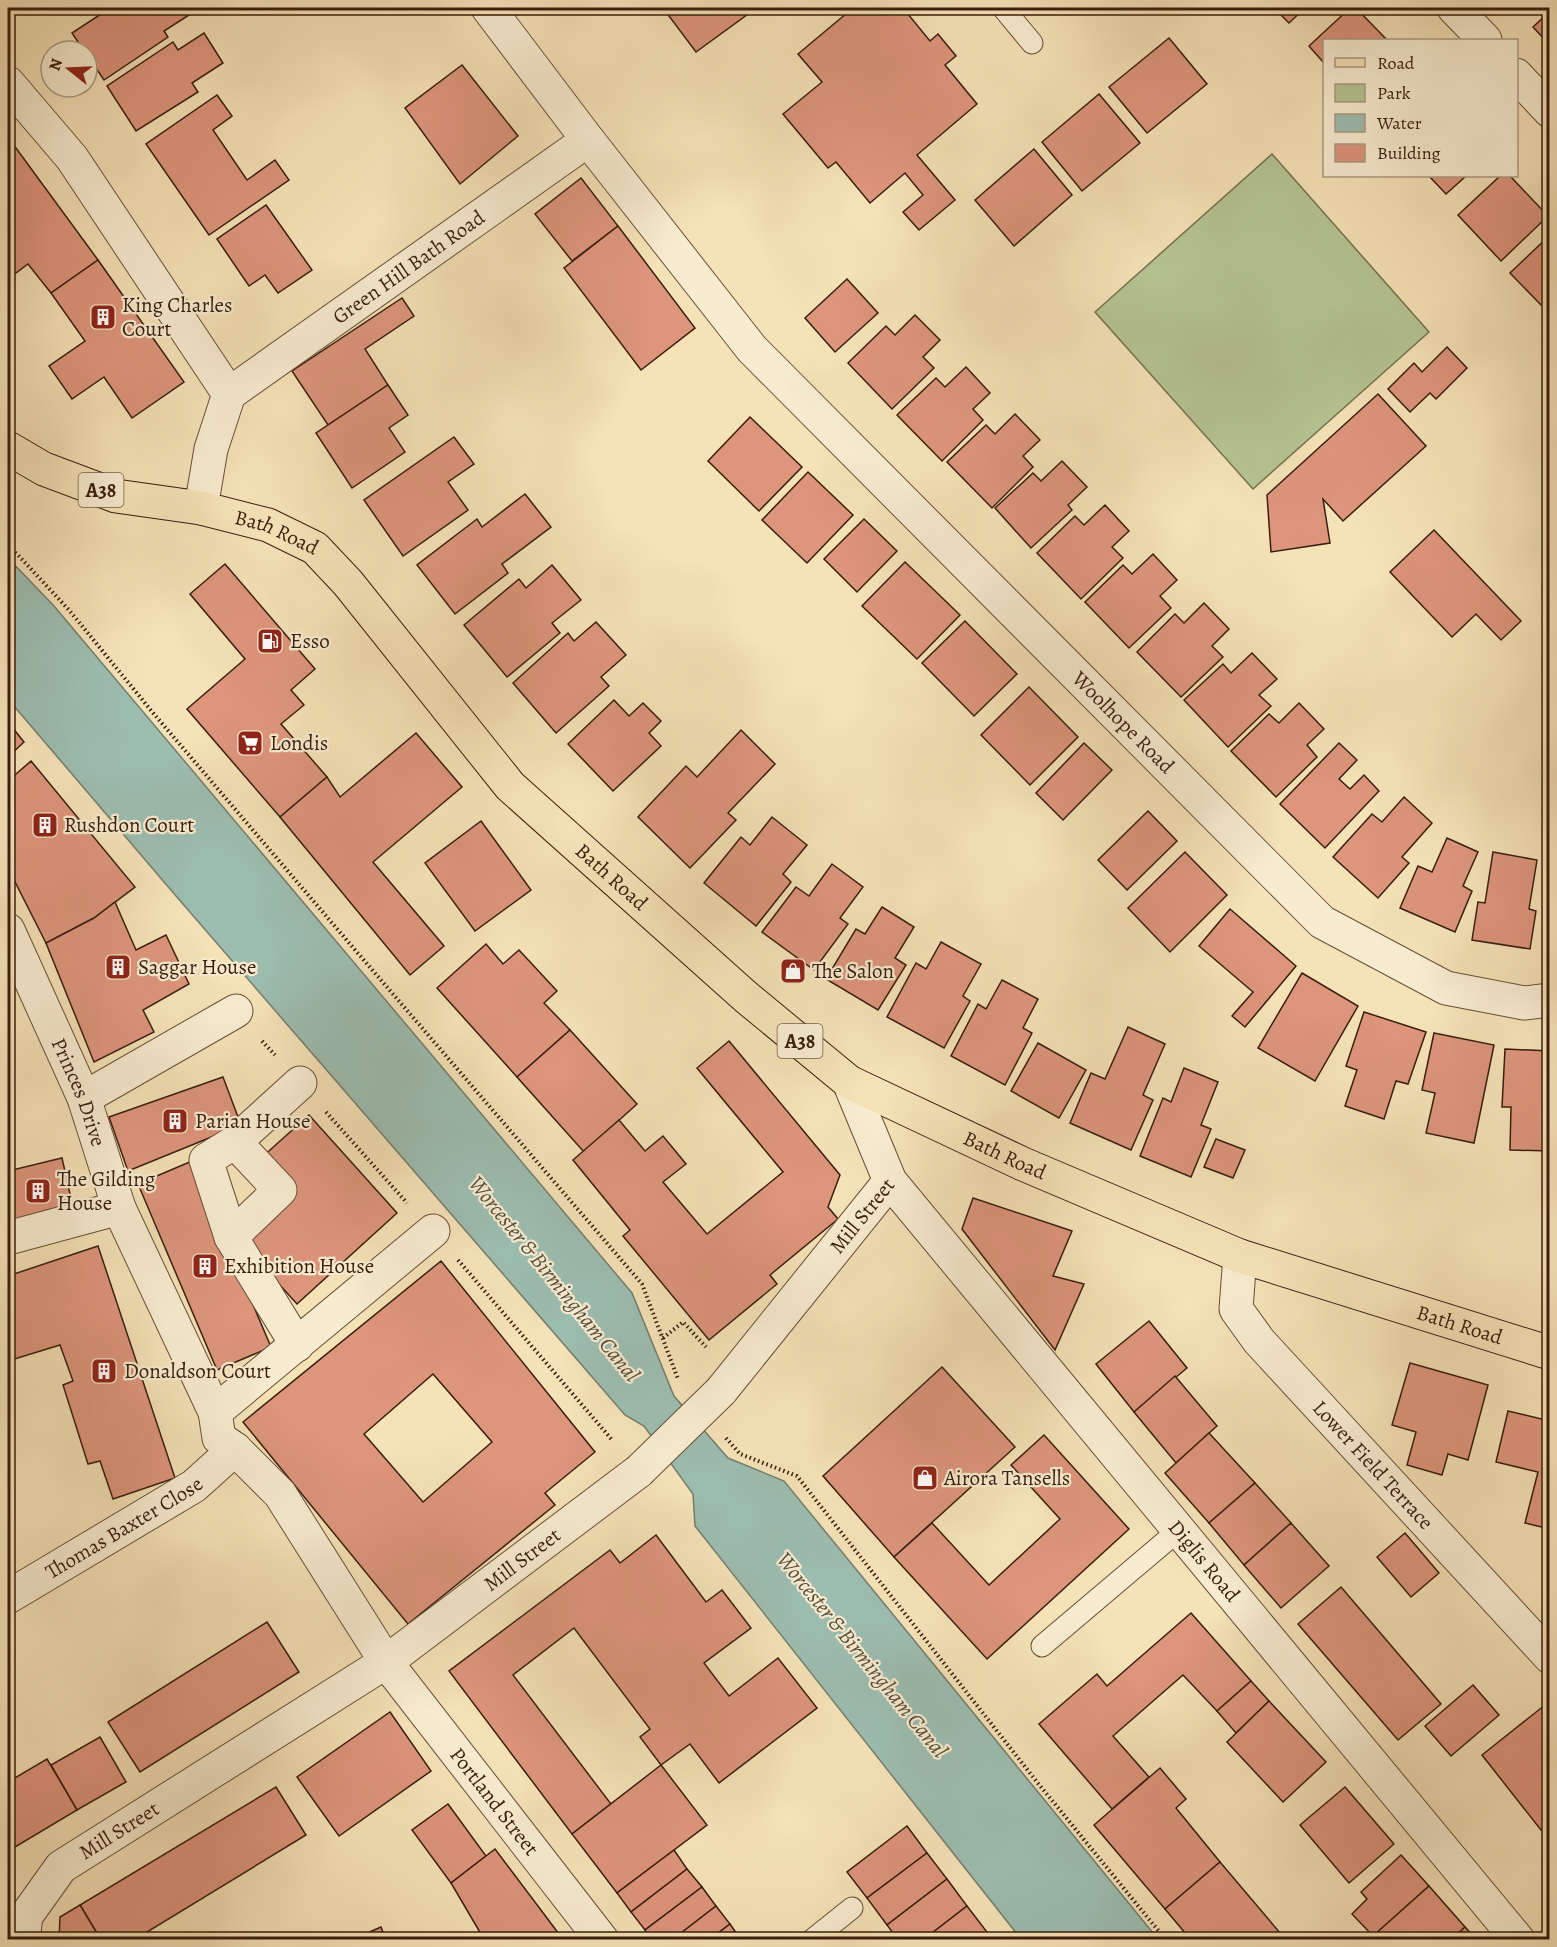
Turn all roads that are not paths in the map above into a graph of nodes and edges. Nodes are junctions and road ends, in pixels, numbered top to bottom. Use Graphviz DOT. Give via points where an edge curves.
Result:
graph roads {
  1 [pos="488,8"];
  2 [pos="1003,8"];
  3 [pos="1454,8"];
  4 [pos="1484,39"];
  5 [pos="1032,43"];
  6 [pos="1518,77"];
  7 [pos="8,82"];
  8 [pos="1550,111"];
  9 [pos="588,140"];
  10 [pos="229,394"];
  11 [pos="8,448"];
  12 [pos="201,508"];
  13 [pos="8,930"];
  14 [pos="1550,1000"];
  15 [pos="236,1011"];
  16 [pos="849,1082"];
  17 [pos="300,1083"];
  18 [pos="84,1098"];
  19 [pos="235,1142"];
  20 [pos="890,1181"];
  21 [pos="119,1208"];
  22 [pos="433,1231"];
  23 [pos="231,1237"];
  24 [pos="8,1238"];
  25 [pos="1240,1256"];
  26 [pos="297,1345"];
  27 [pos="1550,1353"];
  28 [pos="215,1412"];
  29 [pos="235,1449"];
  30 [pos="1179,1530"];
  31 [pos="8,1597"];
  32 [pos="1042,1646"];
  33 [pos="1550,1658"];
  34 [pos="386,1662"];
  35 [pos="852,1908"];
  36 [pos="23,1940"];
  37 [pos="602,1940"];
  38 [pos="812,1940"];
  39 [pos="1518,1940"];
  1 -- 9 [label="street"];
  2 -- 5 [label="lane"];
  3 -- 4 [label="street"];
  6 -- 8 [label="street"];
  7 -- 10 [label="street" via="72,159"];
  9 -- 10 [label="street, Green Hill Bath Road"];
  9 -- 14 [label="street, Woolhope Road" via="752,349 1322,922 1446,988 1524,1003"];
  10 -- 12 [label="street" via="212,449"];
  11 -- 12 [label="main road, A38" via="44,469 116,496"];
  12 -- 16 [label="main road, Bath Road / A38" via="268,525 315,548 348,583 510,786 746,997"];
  13 -- 18 [label="street, Princes Drive"];
  15 -- 18 [label="street"];
  16 -- 20 [label="street, Mill Street"];
  16 -- 25 [label="main road, Bath Road / A38" via="1023,1164"];
  17 -- 19 [label="street"];
  18 -- 21 [label="street, Princes Drive"];
  19 -- 23 [label="street" via="206,1160"];
  19 -- 23 [label="street" via="280,1190"];
  20 -- 30 [label="street, Diglis Road"];
  20 -- 34 [label="street, Mill Street, bridge" via="727,1384 639,1471"];
  21 -- 24 [label="street"];
  21 -- 28 [label="street, Princes Drive"];
  22 -- 26 [label="street"];
  23 -- 26 [label="street"];
  25 -- 27 [label="main road, Bath Road / A38"];
  25 -- 33 [label="street, Lower Field Terrace" via="1236,1309 1259,1341"];
  26 -- 28 [label="street"];
  28 -- 29 [label="street, Princes Drive" via="219,1438"];
  29 -- 31 [label="street, Thomas Baxter Close" via="194,1486"];
  29 -- 34 [label="street, Portland Street" via="280,1494"];
  30 -- 32 [label="lane"];
  30 -- 39 [label="street, Diglis Road"];
  34 -- 36 [label="street, Mill Street" via="61,1867 26,1916"];
  34 -- 37 [label="street, Portland Street"];
  35 -- 38 [label="lane"];
}
